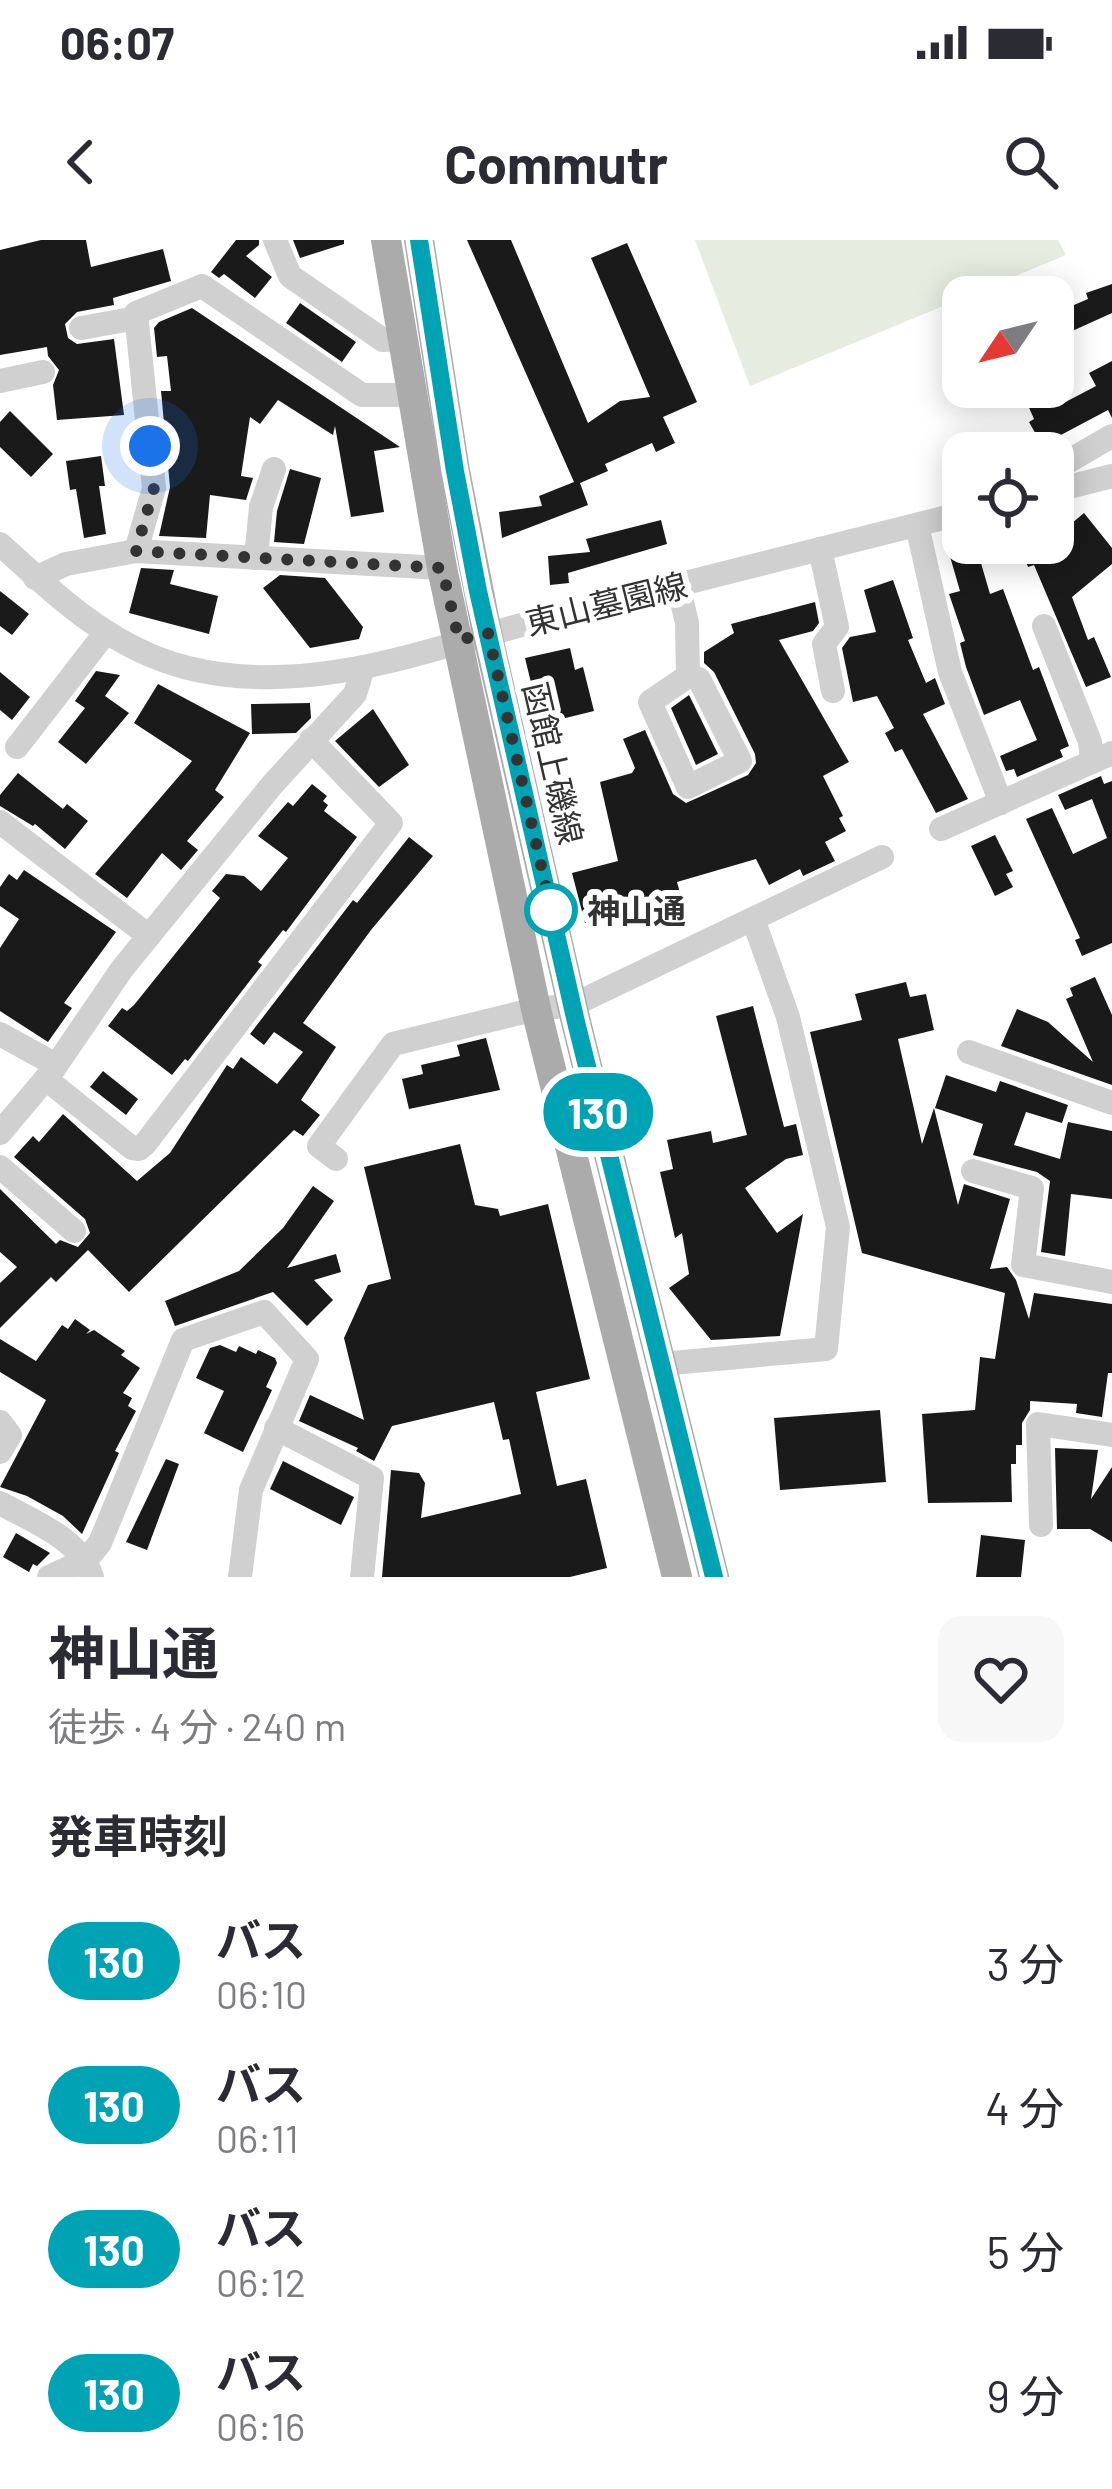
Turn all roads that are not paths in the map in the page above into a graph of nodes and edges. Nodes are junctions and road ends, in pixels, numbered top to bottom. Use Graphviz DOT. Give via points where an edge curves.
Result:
graph roads {
  1 [pos="275,240"];
  2 [pos="386,240"];
  3 [pos="419,240"];
  4 [pos="136,318"];
  5 [pos="81,328"];
  6 [pos="401,339"];
  7 [pos="43,372"];
  8 [pos="0,381"];
  9 [pos="410,395"];
  10 [pos="1112,436"];
  11 [pos="1074,458"];
  12 [pos="274,469"];
  13 [pos="1112,476"];
  14 [pos="1074,486"];
  15 [pos="942,518"];
  16 [pos="917,525"];
  17 [pos="0,544"];
  18 [pos="820,549"];
  19 [pos="136,551"];
  20 [pos="256,558"];
  21 [pos="442,568"];
  22 [pos="35,578"];
  23 [pos="678,585"];
  24 [pos="1044,626"];
  25 [pos="106,632"];
  26 [pos="473,636"];
  27 [pos="363,668"];
  28 [pos="688,676"];
  29 [pos="833,691"];
  30 [pos="311,740"];
  31 [pos="17,747"];
  32 [pos="1102,758"];
  33 [pos="1000,802"];
  34 [pos="0,822"];
  35 [pos="941,829"];
  36 [pos="882,857"];
  37 [pos="753,919"];
  38 [pos="149,936"];
  39 [pos="573,1005"];
  40 [pos="536,1009"];
  41 [pos="0,1034"];
  42 [pos="970,1052"];
  43 [pos="51,1072"];
  44 [pos="1112,1103"];
  45 [pos="0,1132"];
  46 [pos="337,1159"];
  47 [pos="0,1167"];
  48 [pos="973,1171"];
  49 [pos="74,1231"];
  50 [pos="1112,1282"];
  51 [pos="661,1364"];
  52 [pos="0,1422"];
  53 [pos="276,1428"];
  54 [pos="1112,1435"];
  55 [pos="0,1452"];
  56 [pos="0,1503"];
  57 [pos="1041,1525"];
  58 [pos="89,1568"];
  59 [pos="50,1577"];
  60 [pos="241,1577"];
  61 [pos="362,1577"];
  62 [pos="677,1577"];
  63 [pos="714,1577"];
  1 -- 6 [label="street" via="290,276 383,340"];
  2 -- 6 [label="main road, 函館上磯線"];
  3 -- 26 [label="main road, 函館上磯線"];
  4 -- 5 [label="street"];
  4 -- 9 [label="street" via="202,286 362,395"];
  4 -- 19 [label="street" via="154,488"];
  6 -- 9 [label="main road, 函館上磯線"];
  7 -- 8 [label="street"];
  9 -- 21 [label="main road, 函館上磯線"];
  10 -- 11 [label="street"];
  12 -- 20 [label="street"];
  13 -- 14 [label="street"];
  15 -- 16 [label="street, 東山墓園線"];
  16 -- 18 [label="street, 東山墓園線"];
  16 -- 33 [label="street" via="950,672"];
  17 -- 22 [label="street, 東山墓園線"];
  18 -- 23 [label="street, 東山墓園線"];
  18 -- 29 [label="street" via="837,627 824,644"];
  19 -- 20 [label="street"];
  19 -- 22 [label="street"];
  20 -- 21 [label="street"];
  21 -- 26 [label="main road, 函館上磯線"];
  22 -- 25 [label="street, 東山墓園線"];
  23 -- 26 [label="street, 東山墓園線"];
  23 -- 28 [label="street"];
  24 -- 32 [label="street"];
  25 -- 27 [label="street, 東山墓園線" via="170,663 223,675 295,678"];
  25 -- 31 [label="street"];
  26 -- 27 [label="street, 東山墓園線"];
  26 -- 39 [label="main road, 函館上磯線"];
  26 -- 40 [label="main road, 函館上磯線"];
  27 -- 30 [label="street" via="355,694"];
  28 -- 28 [label="street" via="699,679 740,761 688,788 650,702"];
  30 -- 38 [label="street"];
  30 -- 43 [label="street" via="391,824 145,1144 132,1148"];
  32 -- 33 [label="street"];
  33 -- 35 [label="street"];
  34 -- 38 [label="street"];
  36 -- 37 [label="street"];
  37 -- 39 [label="street"];
  37 -- 51 [label="street" via="788,1017 838,1227 826,1348"];
  38 -- 43 [label="street"];
  39 -- 40 [label="street"];
  39 -- 51 [label="main road, 函館上磯線"];
  40 -- 46 [label="street" via="393,1044 319,1146"];
  40 -- 62 [label="main road, 函館上磯線"];
  41 -- 43 [label="street"];
  42 -- 44 [label="street"];
  43 -- 45 [label="street"];
  47 -- 49 [label="street"];
  48 -- 50 [label="street" via="1032,1188 1023,1265"];
  51 -- 63 [label="main road, 函館上磯線"];
  52 -- 55 [label="street" via="10,1435"];
  53 -- 58 [label="street" via="307,1360 264,1312 183,1340"];
  53 -- 60 [label="street" via="250,1490"];
  53 -- 61 [label="street" via="372,1478"];
  54 -- 57 [label="street" via="1038,1424"];
  56 -- 58 [label="street" via="72,1545"];
  58 -- 59 [label="street"];
}
